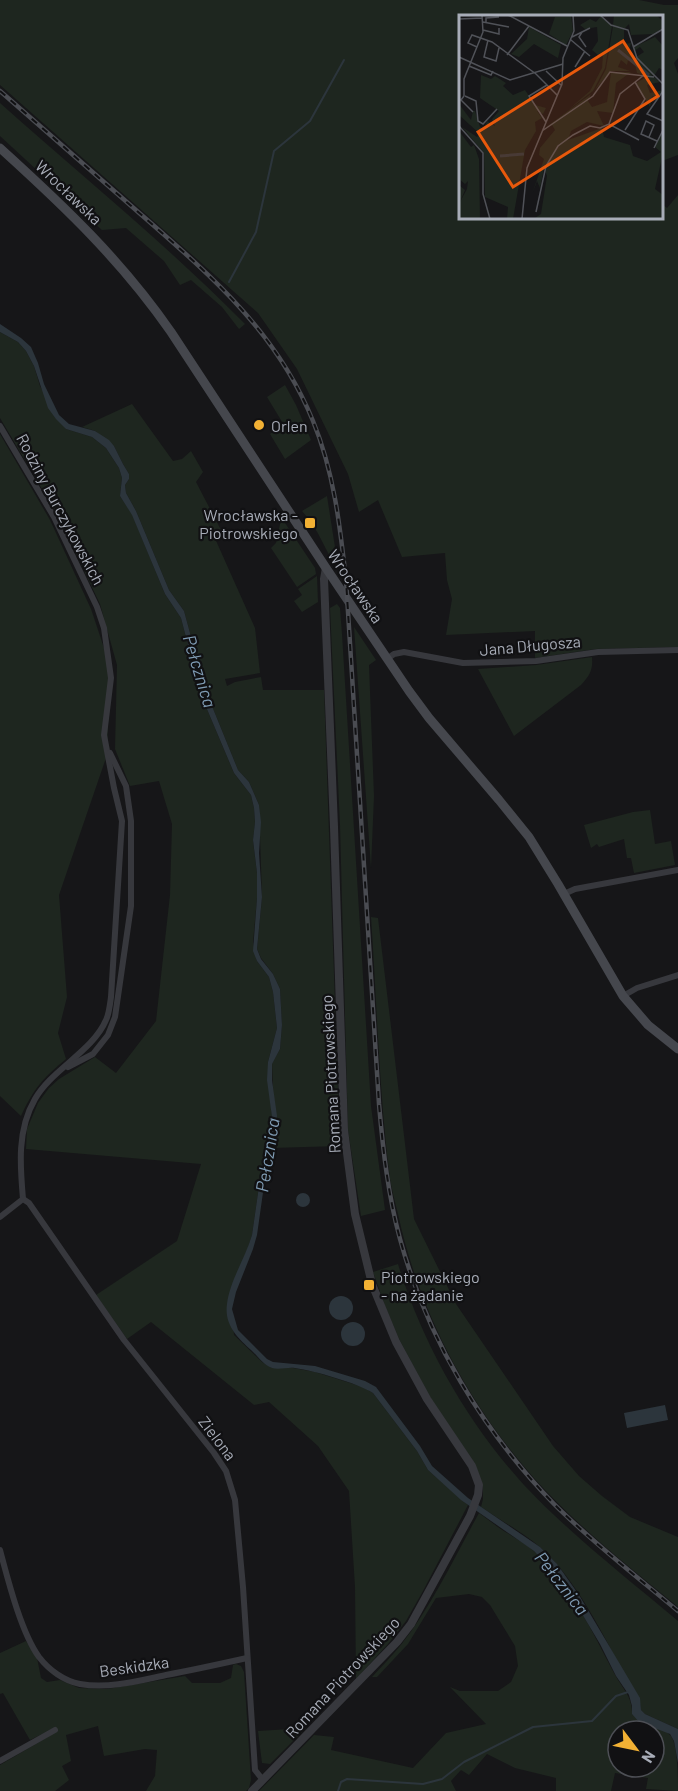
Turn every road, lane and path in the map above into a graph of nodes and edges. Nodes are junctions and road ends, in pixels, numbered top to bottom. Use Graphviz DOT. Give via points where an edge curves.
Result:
graph roads {
  1 [pos="0,148"];
  2 [pos="0,426"];
  3 [pos="326,568"];
  4 [pos="338,585"];
  5 [pos="325,605"];
  6 [pos="678,650"];
  7 [pos="387,659"];
  8 [pos="107,748"];
  9 [pos="678,870"];
  10 [pos="564,894"];
  11 [pos="678,975"];
  12 [pos="623,996"];
  13 [pos="678,1049"];
  14 [pos="59,1072"];
  15 [pos="23,1199"];
  16 [pos="0,1217"];
  17 [pos="0,1550"];
  18 [pos="247,1658"];
  19 [pos="55,1730"];
  20 [pos="0,1761"];
  21 [pos="262,1780"];
  22 [pos="252,1791"];
  1 -- 3 [label="main road, Wrocławska" via="84,226 145,296"];
  2 -- 8 [label="street, Rodziny Burczykowskich" via="54,518 104,627 111,678 104,735"];
  3 -- 4 [label="main road, Wrocławska"];
  3 -- 5 [label="street, Romana Piotrowskiego"];
  4 -- 5 [label="street"];
  4 -- 7 [label="main road, Wrocławska"];
  5 -- 21 [label="street, Romana Piotrowskiego" via="344,1130 355,1214 380,1306 427,1399 472,1466 478,1495 422,1606 397,1642"];
  6 -- 7 [label="street, Jana Długosza" via="598,652 536,661 463,663 404,652"];
  7 -- 10 [label="main road, Wrocławska" via="429,718 523,828"];
  8 -- 14 [label="street, Rodziny Burczykowskich" via="122,821 111,997 107,1020 92,1041"];
  8 -- 14 [label="street, Rodziny Burczykowskich" via="126,786 131,821 131,906 115,1017 108,1035 93,1054"];
  9 -- 10 [label="street"];
  10 -- 12 [label="main road, Wrocławska"];
  11 -- 12 [label="street"];
  12 -- 13 [label="main road, Wrocławska" via="648,1025"];
  14 -- 15 [label="street, Rodziny Burczykowskich" via="34,1099 23,1128 19,1162"];
  15 -- 16 [label="street"];
  15 -- 18 [label="street, Zielona" via="124,1340 226,1471 235,1500"];
  17 -- 18 [label="street, Beskidzka" via="29,1639 38,1656 62,1678 107,1686"];
  18 -- 21 [label="street, Zielona" via="255,1770"];
  19 -- 20 [label="street"];
  21 -- 22 [label="street, Romana Piotrowskiego"];
}
